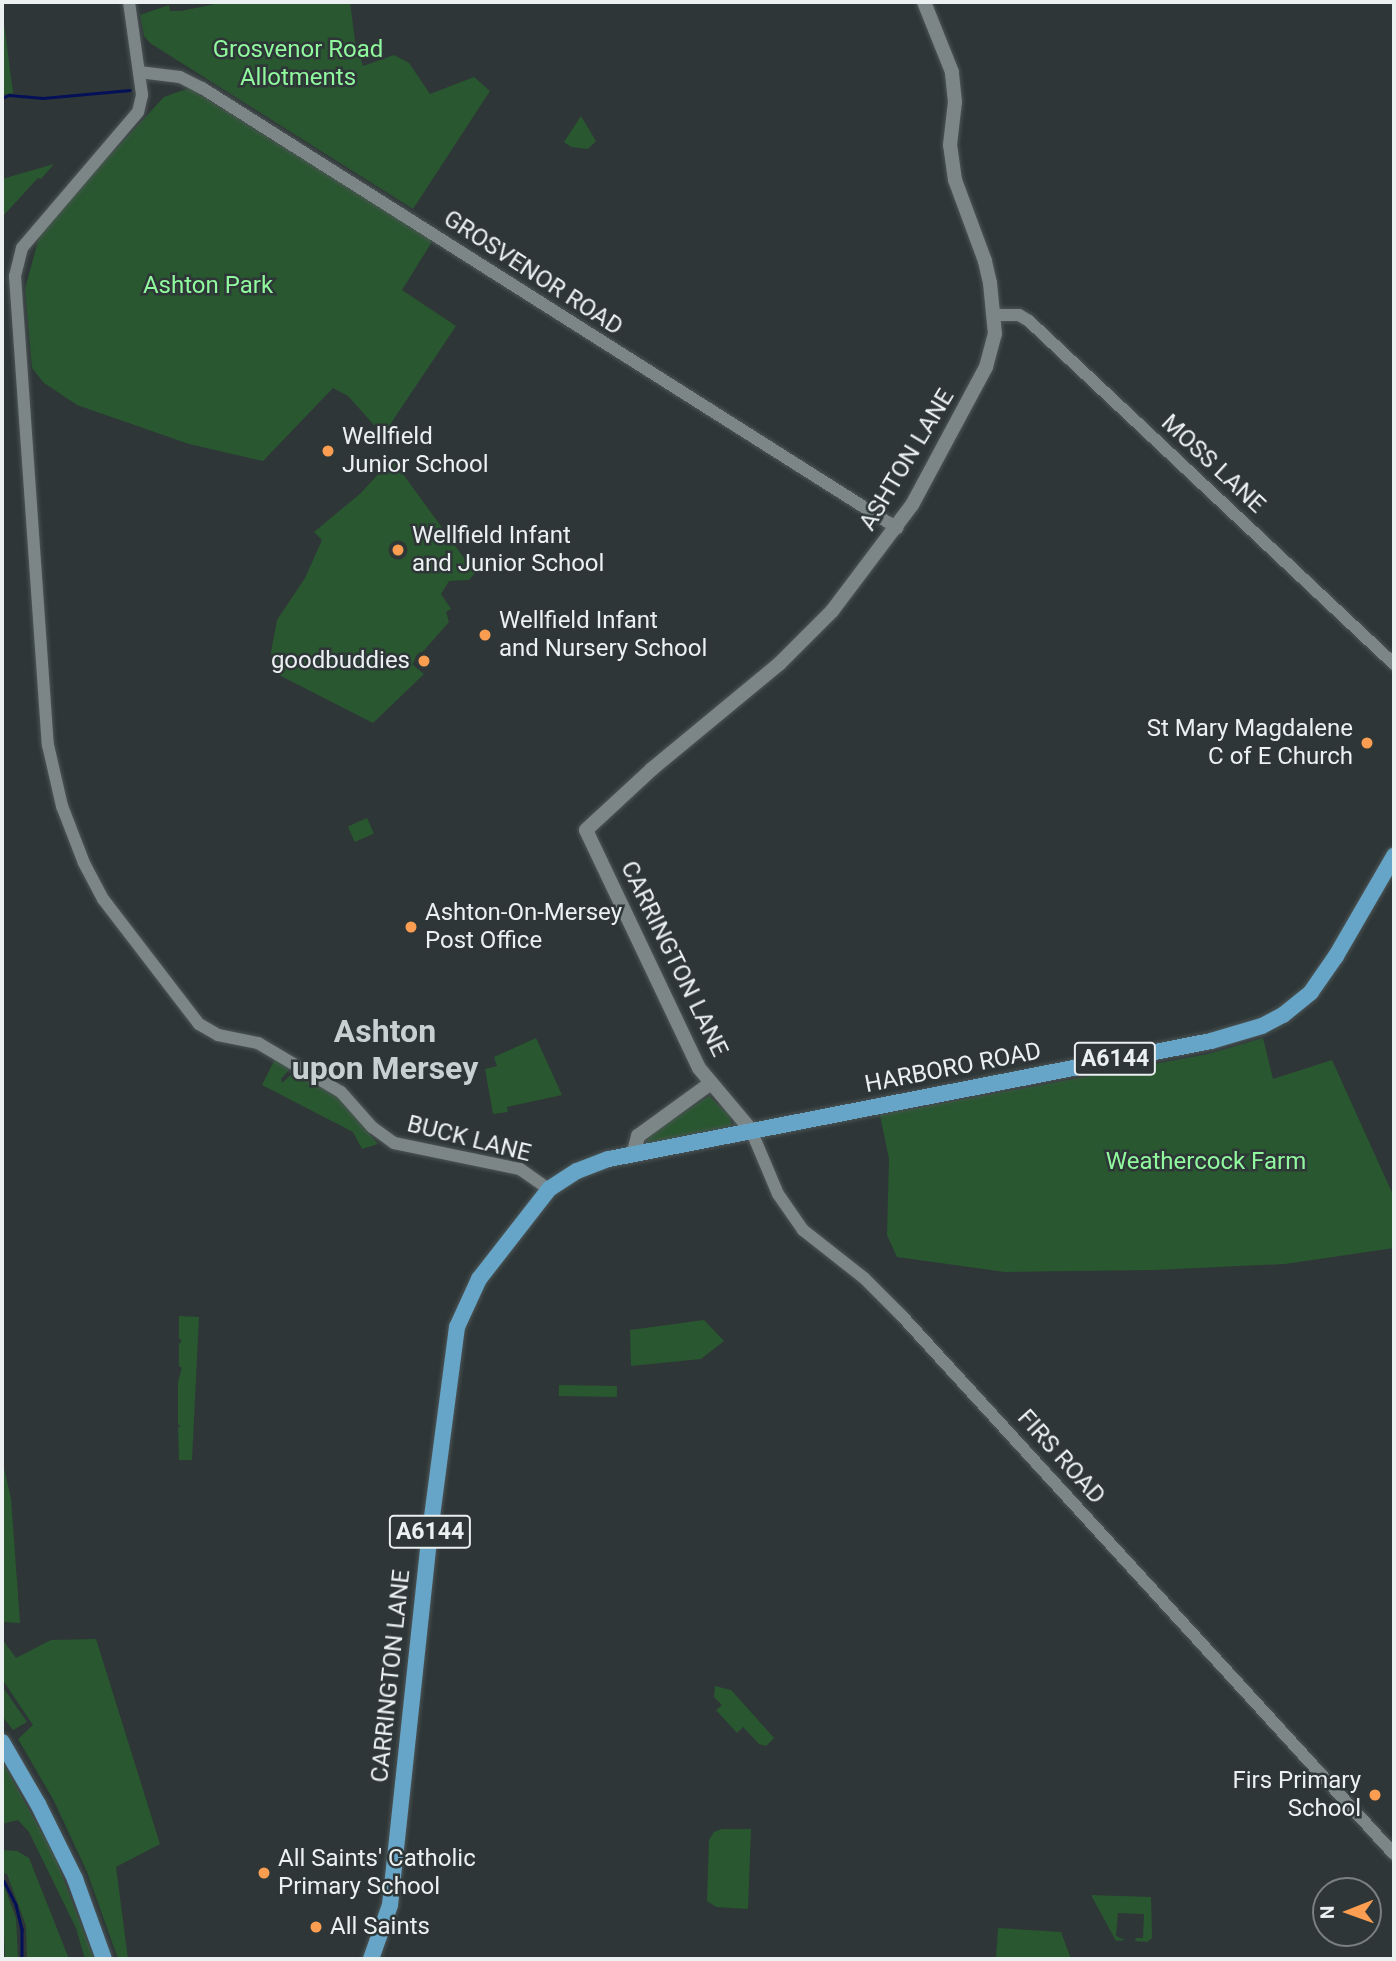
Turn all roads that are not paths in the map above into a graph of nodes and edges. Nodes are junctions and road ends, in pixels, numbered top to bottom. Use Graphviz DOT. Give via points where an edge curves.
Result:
graph roads {
  1 [pos="128,2"];
  2 [pos="924,2"];
  3 [pos="139,72"];
  4 [pos="994,315"];
  5 [pos="897,528"];
  6 [pos="1394,664"];
  7 [pos="586,830"];
  8 [pos="1394,856"];
  9 [pos="711,1083"];
  10 [pos="751,1130"];
  11 [pos="633,1155"];
  12 [pos="600,1162"];
  13 [pos="548,1189"];
  14 [pos="2,1742"];
  15 [pos="1394,1854"];
  16 [pos="104,1959"];
  17 [pos="371,1959"];
  1 -- 3 [label="street, BUCK LANE"];
  2 -- 4 [label="main road, ASHTON LANE" via="952,72 955,102 950,145 955,180 985,261"];
  3 -- 5 [label="street, GROSVENOR ROAD" via="180,77 202,88"];
  3 -- 13 [label="street, BUCK LANE" via="142,96 133,121 22,248 15,276 51,766 84,863 103,899 199,1024 218,1035 258,1043 341,1092 372,1128 394,1143 520,1169"];
  4 -- 5 [label="main road, ASHTON LANE" via="995,334 986,367 941,456"];
  4 -- 6 [label="street, MOSS LANE" via="1019,315 1029,321"];
  5 -- 7 [label="main road, ASHTON LANE" via="805,640"];
  7 -- 9 [label="main road, CARRINGTON LANE" via="687,1045"];
  8 -- 10 [label="main road, HARBORO ROAD / A6144" via="1320,982 1301,1003 1262,1026 1211,1041"];
  9 -- 10 [label="main road, FIRS ROAD"];
  9 -- 11 [label="main road, CARRINGTON LANE" via="638,1136"];
  10 -- 11 [label="main road, HARBORO ROAD / A6144"];
  10 -- 15 [label="street, FIRS ROAD" via="778,1194 803,1230 902,1315"];
  11 -- 12 [label="main road, HARBORO ROAD / A6144"];
  12 -- 13 [label="main road, CARRINGTON LANE / A6144"];
  13 -- 17 [label="main road, CARRINGTON LANE / A6144" via="479,1279 452,1347 390,1905"];
  14 -- 16 [label="main road" via="70,1867"];
}
